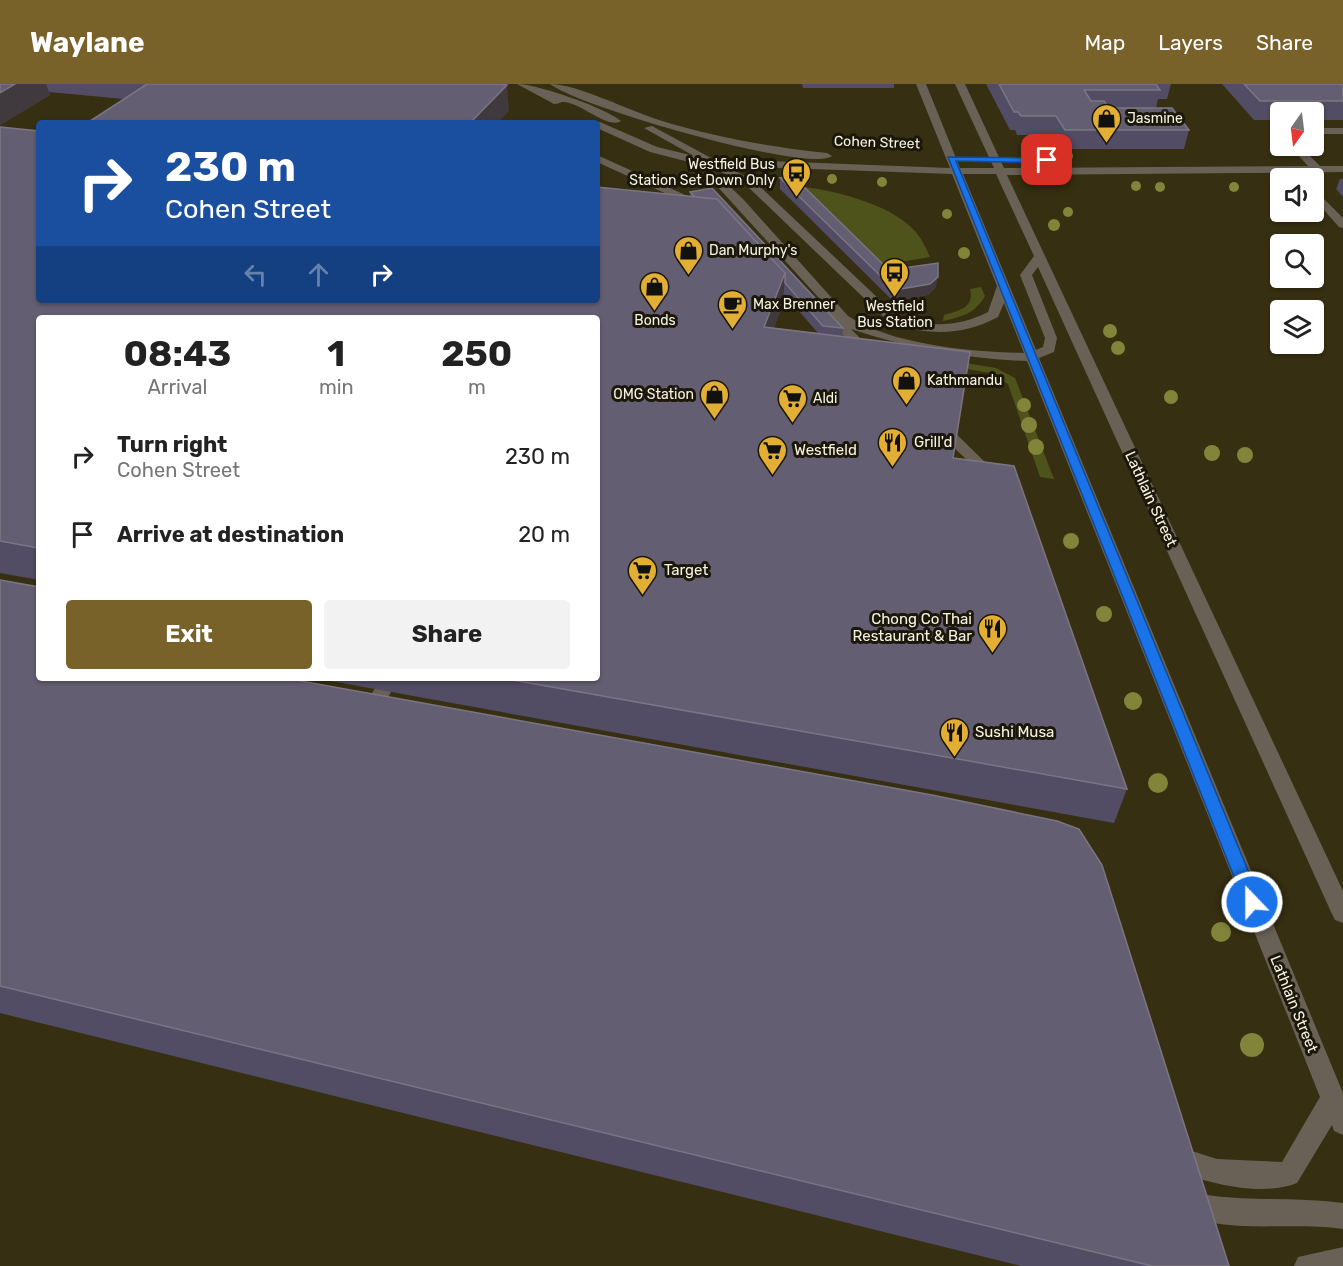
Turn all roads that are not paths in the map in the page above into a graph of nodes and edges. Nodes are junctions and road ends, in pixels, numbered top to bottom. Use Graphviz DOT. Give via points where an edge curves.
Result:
graph roads {
  1 [pos="522,84"];
  2 [pos="555,84"];
  3 [pos="921,84"];
  4 [pos="960,84"];
  5 [pos="547,95"];
  6 [pos="600,104"];
  7 [pos="590,120"];
  8 [pos="600,125"];
  9 [pos="1324,131"];
  10 [pos="1343,131"];
  11 [pos="1305,156"];
  12 [pos="890,158"];
  13 [pos="600,159"];
  14 [pos="989,159"];
  15 [pos="692,160"];
  16 [pos="714,162"];
  17 [pos="1316,168"];
  18 [pos="1209,169"];
  19 [pos="1270,169"];
  20 [pos="1324,169"];
  21 [pos="1343,169"];
  22 [pos="955,171"];
  23 [pos="1000,171"];
  24 [pos="1324,203"];
  25 [pos="714,212"];
  26 [pos="1343,225"];
  27 [pos="768,255"];
  28 [pos="1040,256"];
  29 [pos="1002,287"];
  30 [pos="1030,357"];
  31 [pos="876,362"];
  32 [pos="926,411"];
  33 [pos="985,500"];
  34 [pos="388,681"];
  35 [pos="345,710"];
  36 [pos="368,715"];
  37 [pos="356,735"];
  38 [pos="1343,914"];
  39 [pos="1333,1098"];
  40 [pos="1343,1123"];
  41 [pos="1167,1153"];
  42 [pos="1179,1202"];
  43 [pos="1343,1216"];
  44 [pos="1343,1260"];
  45 [pos="1307,1266"];
  1 -- 5 [label="street, Cohen Street"];
  2 -- 6 [label="street, Cohen Street"];
  3 -- 22 [label="street, Lathlain Street"];
  4 -- 14 [label="street, Lathlain Street"];
  5 -- 7 [label="street, Cohen Street"];
  5 -- 15 [label="street" via="649,136"];
  6 -- 12 [label="street, Cohen Street" via="717,141 805,154"];
  6 -- 16 [label="street"];
  8 -- 15 [label="street, Cohen Street" via="652,151"];
  9 -- 10 [label="street"];
  11 -- 17 [label="street"];
  13 -- 25 [label="street"];
  14 -- 18 [label="street, Cohen Street" via="1178,162"];
  14 -- 23 [label="street, Lathlain Street"];
  15 -- 16 [label="street, Cohen Street"];
  15 -- 30 [label="street" via="739,201 853,325 903,342 990,356"];
  16 -- 22 [label="street, Cohen Street"];
  16 -- 29 [label="street" via="750,183 887,315 901,322 936,328 982,322 994,314"];
  18 -- 19 [label="street, Cohen Street"];
  18 -- 23 [label="street, Cohen Street"];
  20 -- 21 [label="street, Cohen Street"];
  22 -- 23 [label="street, Cohen Street"];
  22 -- 29 [label="street, Lathlain Street"];
  23 -- 28 [label="street, Lathlain Street"];
  24 -- 26 [label="street"];
  27 -- 31 [label="street"];
  28 -- 30 [label="street" via="1026,275 1051,338 1049,350"];
  28 -- 38 [label="street, Lathlain Street"];
  29 -- 30 [label="street, Lathlain Street"];
  30 -- 39 [label="street, Lathlain Street"];
  32 -- 33 [label="street" via="983,468"];
  34 -- 36 [label="street"];
  35 -- 36 [label="street"];
  36 -- 37 [label="street"];
  39 -- 40 [label="street, Lathlain Street"];
  39 -- 41 [label="street" via="1288,1174 1234,1175 1205,1170"];
  42 -- 43 [label="street" via="1223,1212"];
  44 -- 45 [label="street"];
}
